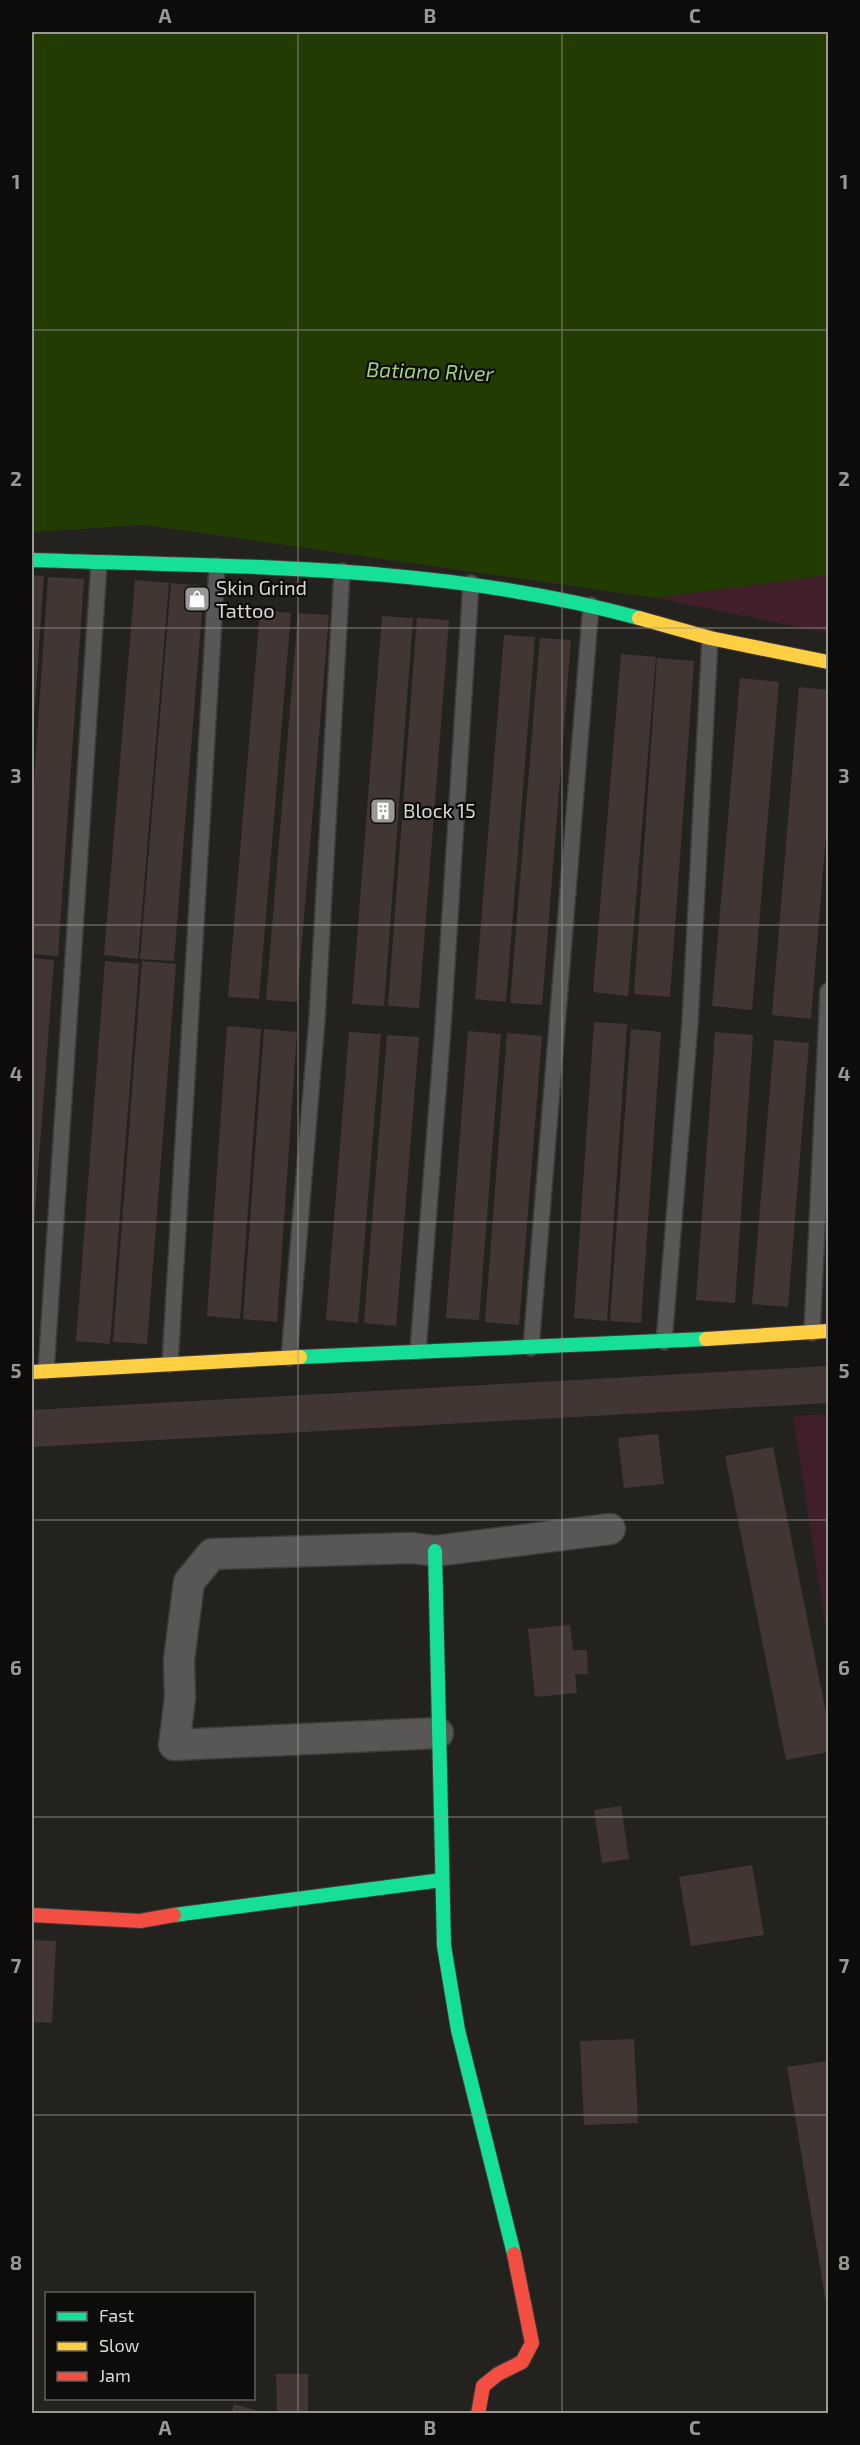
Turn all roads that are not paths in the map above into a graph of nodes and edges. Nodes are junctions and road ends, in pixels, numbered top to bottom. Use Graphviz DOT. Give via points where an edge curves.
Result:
graph roads {
  1 [pos="32,560"];
  2 [pos="99,563"];
  3 [pos="217,566"];
  4 [pos="342,571"];
  5 [pos="471,583"];
  6 [pos="591,605"];
  7 [pos="710,638"];
  8 [pos="828,662"];
  9 [pos="828,991"];
  10 [pos="828,1331"];
  11 [pos="812,1333"];
  12 [pos="664,1342"];
  13 [pos="531,1348"];
  14 [pos="418,1351"];
  15 [pos="289,1358"];
  16 [pos="170,1364"];
  17 [pos="39,1372"];
  18 [pos="610,1529"];
  19 [pos="435,1551"];
  20 [pos="438,1733"];
  21 [pos="442,1880"];
  22 [pos="32,1915"];
  23 [pos="478,2414"];
  1 -- 2 [label="street"];
  2 -- 3 [label="street"];
  2 -- 17 [label="lane"];
  3 -- 4 [label="street"];
  3 -- 16 [label="lane"];
  4 -- 5 [label="street"];
  4 -- 15 [label="lane" via="317,1019"];
  5 -- 6 [label="street"];
  5 -- 14 [label="lane"];
  6 -- 7 [label="street"];
  6 -- 13 [label="lane"];
  7 -- 8 [label="street"];
  7 -- 12 [label="lane" via="690,1023"];
  9 -- 11 [label="lane"];
  10 -- 11 [label="street"];
  11 -- 12 [label="street"];
  12 -- 13 [label="street"];
  13 -- 14 [label="street"];
  14 -- 15 [label="street"];
  15 -- 16 [label="street"];
  16 -- 17 [label="street"];
  18 -- 19 [label="street"];
  19 -- 20 [label="street"];
  19 -- 20 [label="street" via="412,1548 212,1554 189,1582 174,1745"];
  20 -- 21 [label="street"];
  21 -- 22 [label="street" via="140,1920"];
  21 -- 23 [label="street" via="444,1946 458,2030 513,2247 532,2343 522,2362 483,2386"];
}
